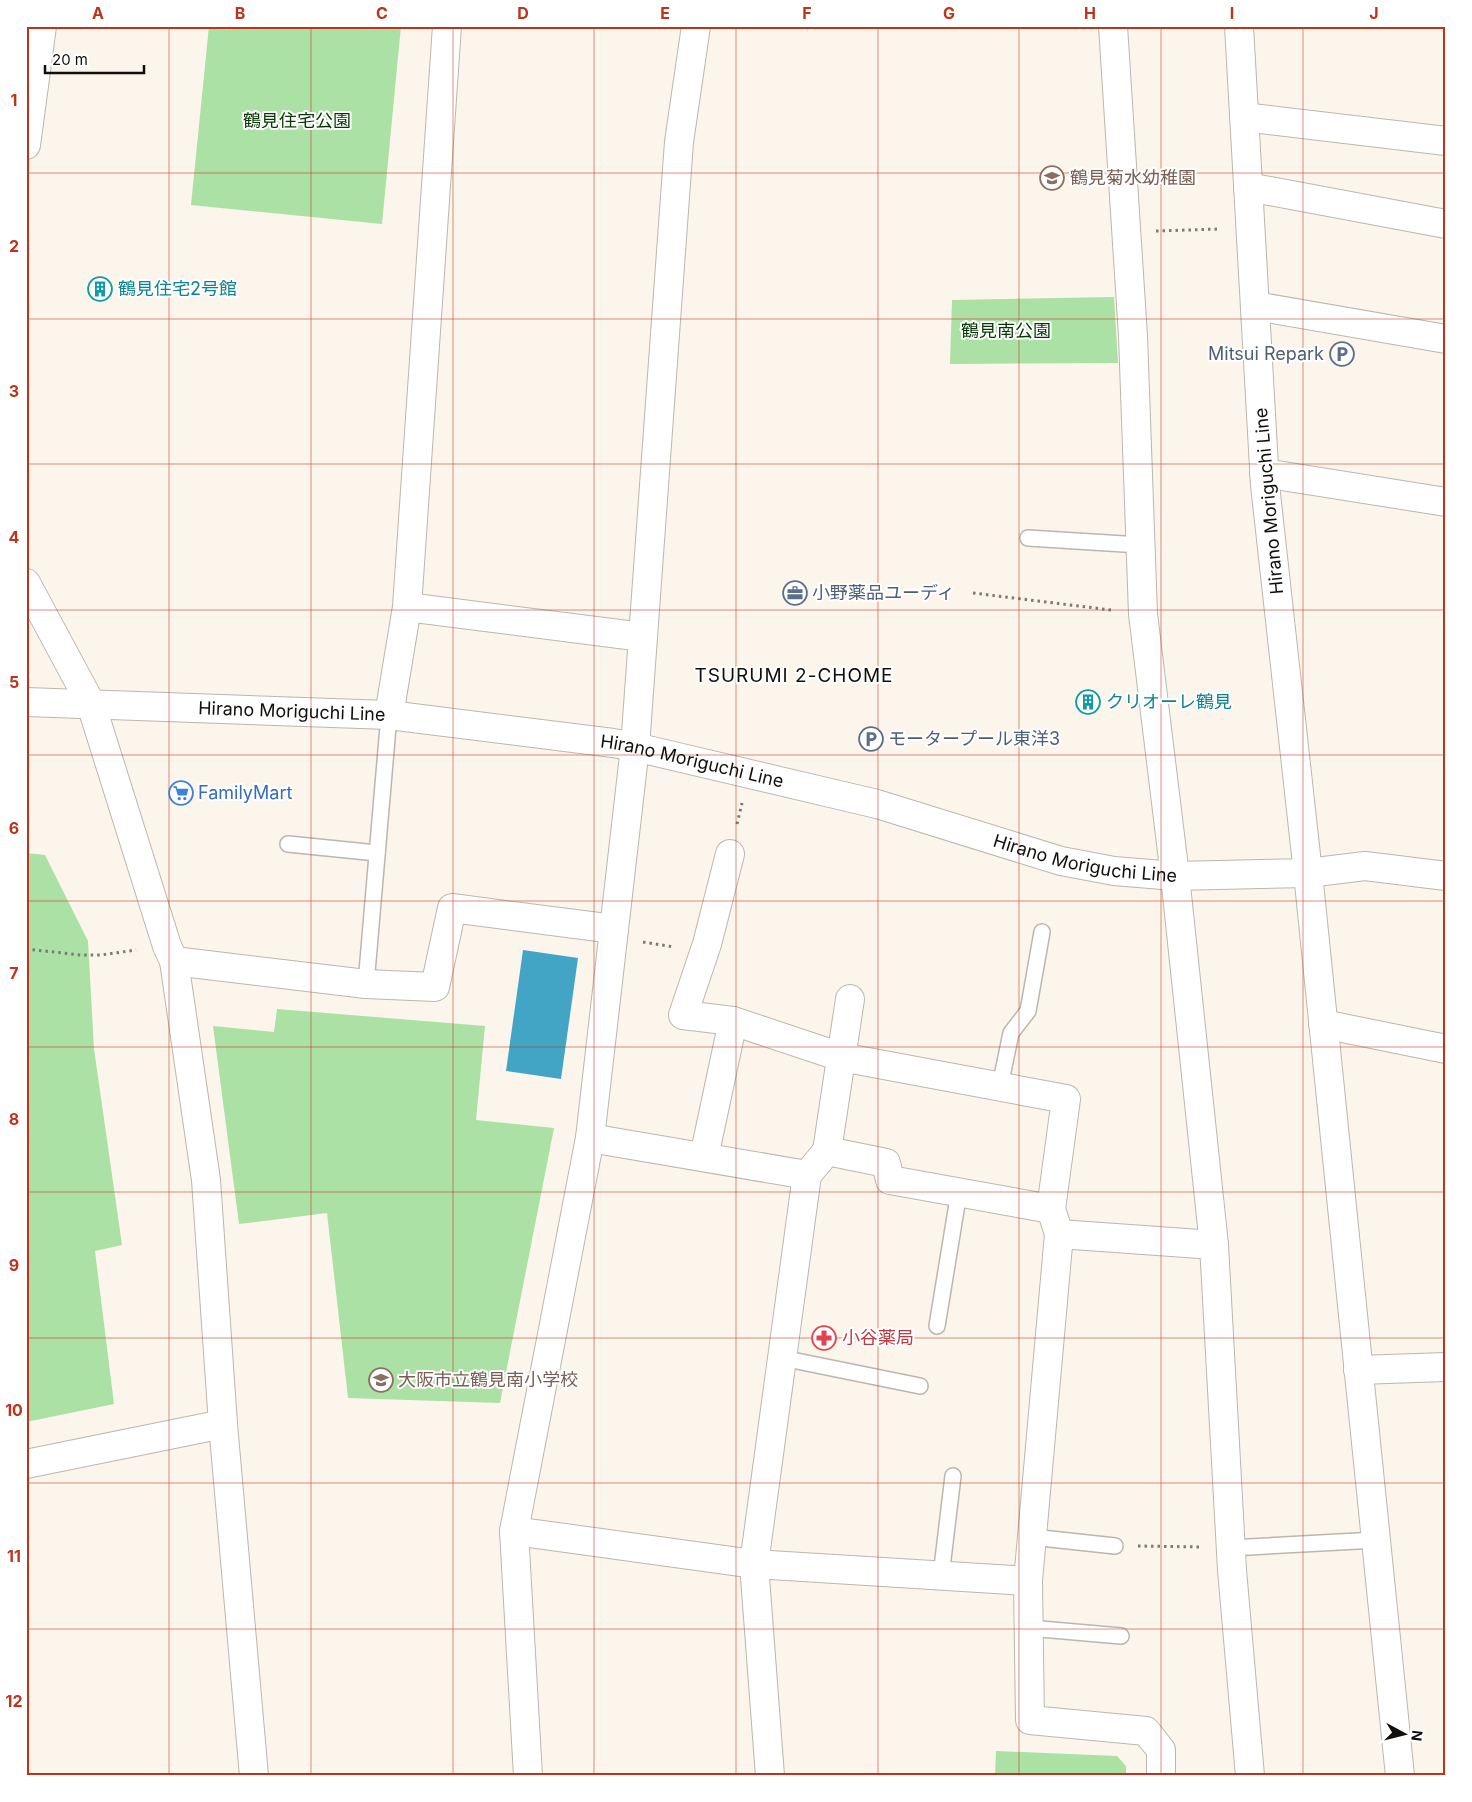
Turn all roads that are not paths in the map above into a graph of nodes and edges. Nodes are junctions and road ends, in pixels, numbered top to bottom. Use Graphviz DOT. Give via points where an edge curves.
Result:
graph roads {
  1 [pos="42,26"];
  2 [pos="447,26"];
  3 [pos="696,26"];
  4 [pos="1113,26"];
  5 [pos="1239,26"];
  6 [pos="1244,117"];
  7 [pos="1446,141"];
  8 [pos="26,144"];
  9 [pos="1248,187"];
  10 [pos="1446,224"];
  11 [pos="1255,306"];
  12 [pos="1446,339"];
  13 [pos="1264,473"];
  14 [pos="1446,502"];
  15 [pos="1028,538"];
  16 [pos="1140,545"];
  17 [pos="26,583"];
  18 [pos="406,607"];
  19 [pos="643,637"];
  20 [pos="26,702"];
  21 [pos="91,704"];
  22 [pos="390,715"];
  23 [pos="635,747"];
  24 [pos="288,844"];
  25 [pos="377,853"];
  26 [pos="730,854"];
  27 [pos="1308,873"];
  28 [pos="1175,876"];
  29 [pos="1446,876"];
  30 [pos="1042,932"];
  31 [pos="614,934"];
  32 [pos="170,953"];
  33 [pos="366,984"];
  34 [pos="850,999"];
  35 [pos="733,1021"];
  36 [pos="1324,1024"];
  37 [pos="1446,1049"];
  38 [pos="841,1057"];
  39 [pos="1000,1086"];
  40 [pos="590,1138"];
  41 [pos="827,1151"];
  42 [pos="704,1157"];
  43 [pos="807,1175"];
  44 [pos="959,1192"];
  45 [pos="1052,1209"];
  46 [pos="1059,1234"];
  47 [pos="1214,1245"];
  48 [pos="937,1326"];
  49 [pos="782,1358"];
  50 [pos="1446,1367"];
  51 [pos="1358,1370"];
  52 [pos="920,1386"];
  53 [pos="222,1424"];
  54 [pos="26,1464"];
  55 [pos="953,1476"];
  56 [pos="514,1531"];
  57 [pos="1032,1537"];
  58 [pos="1376,1540"];
  59 [pos="1115,1546"];
  60 [pos="1231,1548"];
  61 [pos="754,1564"];
  62 [pos="941,1576"];
  63 [pos="1028,1581"];
  64 [pos="1029,1628"];
  65 [pos="1121,1636"];
  66 [pos="254,1776"];
  67 [pos="528,1776"];
  68 [pos="770,1776"];
  69 [pos="1161,1776"];
  70 [pos="1250,1776"];
  71 [pos="1400,1776"];
  1 -- 8 [label="street"];
  2 -- 18 [label="street"];
  3 -- 19 [label="street" via="679,142"];
  4 -- 16 [label="street" via="1133,336"];
  5 -- 6 [label="street, Hirano Moriguchi Line"];
  6 -- 7 [label="street"];
  6 -- 9 [label="street, Hirano Moriguchi Line"];
  9 -- 10 [label="street"];
  9 -- 11 [label="street, Hirano Moriguchi Line"];
  11 -- 12 [label="street"];
  11 -- 13 [label="street, Hirano Moriguchi Line"];
  13 -- 14 [label="street"];
  13 -- 27 [label="street, Hirano Moriguchi Line"];
  15 -- 16 [label="lane"];
  16 -- 28 [label="street" via="1143,614"];
  17 -- 21 [label="street"];
  18 -- 19 [label="street"];
  18 -- 22 [label="street"];
  19 -- 23 [label="street"];
  20 -- 21 [label="street, Hirano Moriguchi Line"];
  21 -- 22 [label="street, Hirano Moriguchi Line"];
  21 -- 32 [label="street"];
  22 -- 23 [label="street, Hirano Moriguchi Line"];
  22 -- 25 [label="lane"];
  23 -- 28 [label="street, Hirano Moriguchi Line" via="877,804 1061,861 1114,871"];
  23 -- 31 [label="street"];
  24 -- 25 [label="lane"];
  25 -- 33 [label="lane"];
  26 -- 35 [label="street" via="704,952 683,1015"];
  27 -- 28 [label="street, Hirano Moriguchi Line"];
  27 -- 29 [label="street" via="1365,866"];
  27 -- 36 [label="street"];
  28 -- 47 [label="street"];
  30 -- 39 [label="lane" via="1028,1011 1011,1033"];
  31 -- 33 [label="street" via="452,908 435,988"];
  31 -- 40 [label="street"];
  32 -- 33 [label="street"];
  32 -- 53 [label="street" via="206,1180"];
  34 -- 38 [label="street"];
  35 -- 38 [label="street"];
  35 -- 42 [label="street"];
  36 -- 37 [label="street"];
  36 -- 51 [label="street"];
  38 -- 39 [label="street"];
  38 -- 41 [label="street"];
  39 -- 45 [label="street" via="1066,1099"];
  40 -- 42 [label="street"];
  40 -- 56 [label="street"];
  41 -- 43 [label="street"];
  41 -- 44 [label="street" via="886,1163 890,1180"];
  42 -- 43 [label="street"];
  43 -- 49 [label="street"];
  44 -- 45 [label="street"];
  44 -- 48 [label="lane"];
  45 -- 46 [label="street"];
  46 -- 47 [label="street"];
  46 -- 57 [label="street"];
  47 -- 60 [label="street"];
  49 -- 52 [label="lane"];
  49 -- 61 [label="street"];
  50 -- 51 [label="street"];
  51 -- 58 [label="street"];
  53 -- 54 [label="street"];
  53 -- 66 [label="street"];
  55 -- 62 [label="lane"];
  56 -- 61 [label="street"];
  56 -- 67 [label="street"];
  57 -- 59 [label="lane"];
  57 -- 63 [label="street"];
  58 -- 60 [label="lane"];
  58 -- 71 [label="street"];
  60 -- 70 [label="street"];
  61 -- 62 [label="street"];
  61 -- 68 [label="street"];
  62 -- 63 [label="street"];
  63 -- 64 [label="street"];
  64 -- 65 [label="lane"];
  64 -- 69 [label="street" via="1030,1720 1146,1731 1161,1750"];
}
